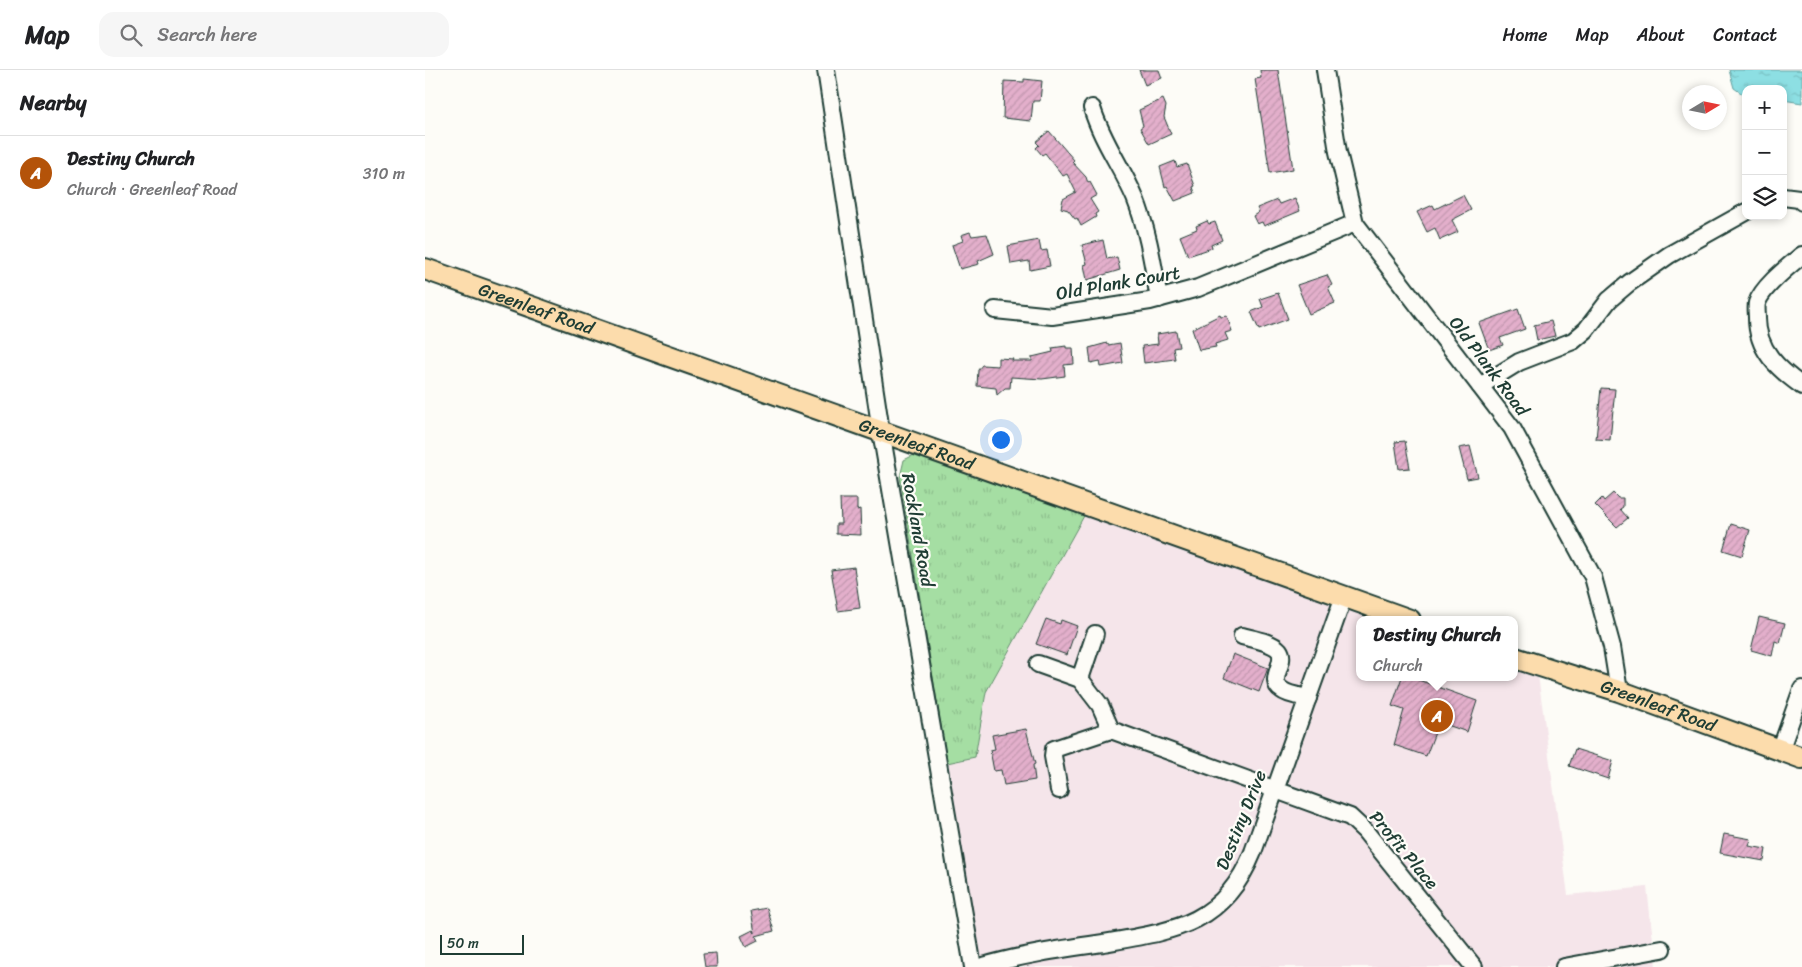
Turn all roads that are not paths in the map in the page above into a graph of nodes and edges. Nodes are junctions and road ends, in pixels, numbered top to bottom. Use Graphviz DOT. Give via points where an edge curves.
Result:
graph roads {
  1 [pos="826,70"];
  2 [pos="1325,70"];
  3 [pos="1092,108"];
  4 [pos="1787,198"];
  5 [pos="1802,202"];
  6 [pos="1742,214"];
  7 [pos="1355,223"];
  8 [pos="1802,255"];
  9 [pos="425,269"];
  10 [pos="1159,299"];
  11 [pos="995,310"];
  12 [pos="1480,386"];
  13 [pos="1802,386"];
  14 [pos="881,431"];
  15 [pos="1344,596"];
  16 [pos="1399,616"];
  17 [pos="1095,634"];
  18 [pos="1242,636"];
  19 [pos="1518,659"];
  20 [pos="1038,664"];
  21 [pos="1080,679"];
  22 [pos="1802,689"];
  23 [pos="1619,691"];
  24 [pos="1308,698"];
  25 [pos="1111,730"];
  26 [pos="1780,751"];
  27 [pos="1802,758"];
  28 [pos="1276,789"];
  29 [pos="1059,790"];
  30 [pos="1662,949"];
  31 [pos="1587,965"];
  32 [pos="973,967"];
  33 [pos="980,967"];
  34 [pos="1474,967"];
  35 [pos="1564,967"];
  1 -- 14 [label="street, Rockland Road"];
  2 -- 7 [label="street, Old Plank Road" via="1338,152"];
  3 -- 10 [label="street" via="1099,130 1135,198 1145,228"];
  4 -- 5 [label="street"];
  6 -- 12 [label="street" via="1669,255 1629,283 1609,300 1586,330 1573,341 1519,362"];
  7 -- 10 [label="street, Old Plank Court" via="1198,288"];
  7 -- 12 [label="street, Old Plank Road"];
  8 -- 13 [label="street" via="1764,291 1757,303 1757,327 1769,358"];
  9 -- 14 [label="main road, Greenleaf Road"];
  10 -- 11 [label="street, Old Plank Court" via="1052,316"];
  12 -- 23 [label="street, Old Plank Road" via="1512,428 1593,577 1612,647"];
  14 -- 15 [label="main road, Greenleaf Road"];
  14 -- 32 [label="street, Rockland Road"];
  15 -- 16 [label="main road, Greenleaf Road"];
  15 -- 24 [label="street, Destiny Drive"];
  17 -- 21 [label="street"];
  18 -- 24 [label="street" via="1278,650 1281,660 1276,680 1279,688"];
  19 -- 23 [label="main road, Greenleaf Road"];
  20 -- 21 [label="street"];
  21 -- 25 [label="street" via="1100,705"];
  22 -- 26 [label="street"];
  23 -- 26 [label="main road, Greenleaf Road"];
  24 -- 28 [label="street, Destiny Drive"];
  25 -- 28 [label="street, Profit Place"];
  25 -- 29 [label="street" via="1054,749"];
  26 -- 27 [label="main road, Greenleaf Road"];
  28 -- 33 [label="street, Destiny Drive" via="1241,876 1224,899 1197,919 1160,934 1012,957"];
  28 -- 34 [label="street, Profit Place" via="1356,821"];
  30 -- 31 [label="street"];
  31 -- 35 [label="street"];
}
